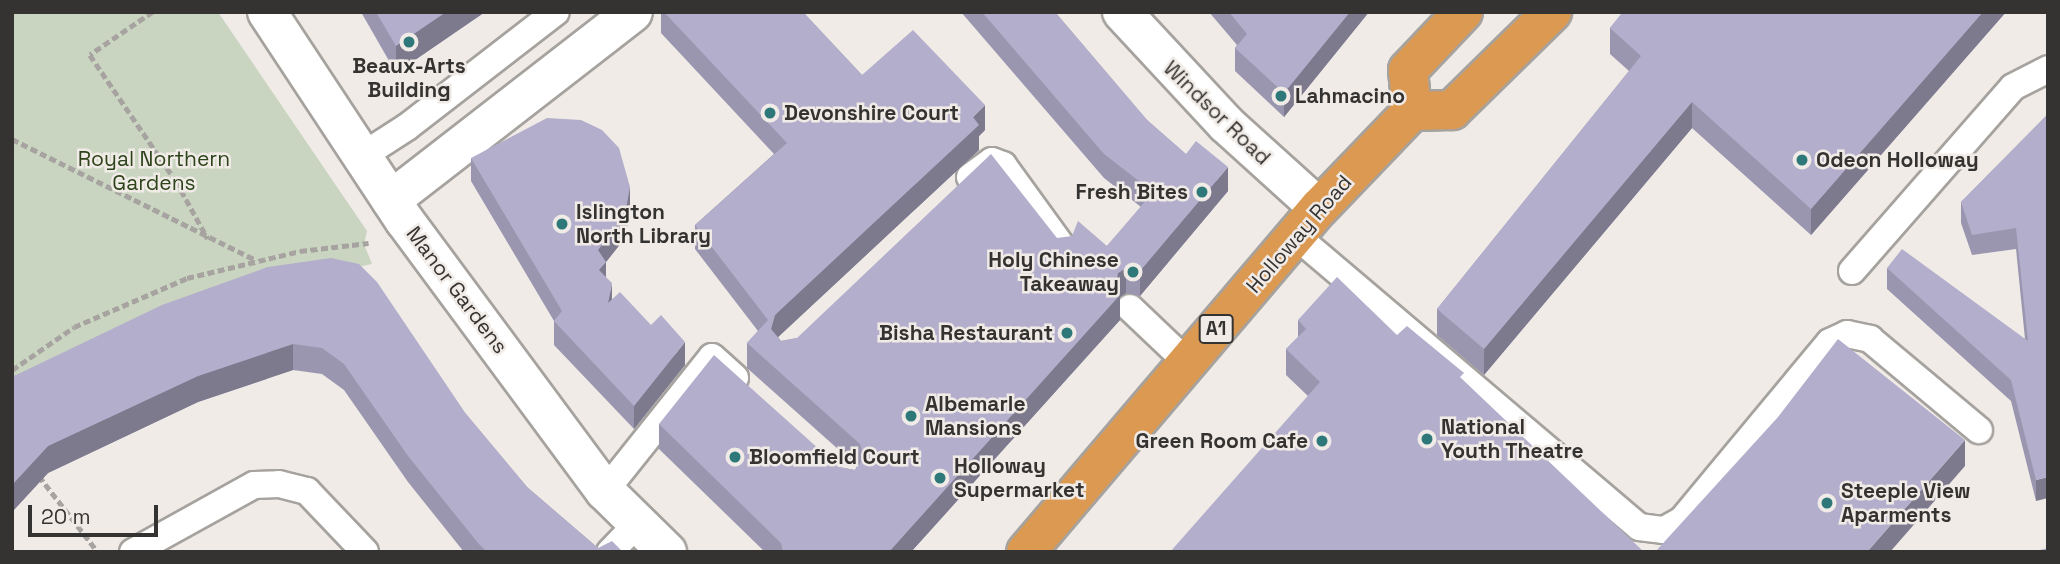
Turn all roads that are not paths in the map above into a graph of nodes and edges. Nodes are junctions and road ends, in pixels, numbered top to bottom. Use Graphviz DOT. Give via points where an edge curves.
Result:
graph roads {
  1 [pos="267,12"];
  2 [pos="556,12"];
  3 [pos="633,12"];
  4 [pos="1122,12"];
  5 [pos="1463,12"];
  6 [pos="1552,12"];
  7 [pos="2048,69"];
  8 [pos="1412,111"];
  9 [pos="362,156"];
  10 [pos="953,193"];
  11 [pos="391,200"];
  12 [pos="1319,208"];
  13 [pos="1296,236"];
  14 [pos="1063,248"];
  15 [pos="1852,271"];
  16 [pos="1130,308"];
  17 [pos="1187,362"];
  18 [pos="751,393"];
  19 [pos="1979,430"];
  20 [pos="606,491"];
  21 [pos="638,523"];
  22 [pos="133,552"];
  23 [pos="365,552"];
  24 [pos="610,552"];
  25 [pos="667,552"];
  26 [pos="1026,552"];
  1 -- 9 [label="street, Manor Gardens"];
  2 -- 9 [label="lane" via="407,127"];
  3 -- 11 [label="street"];
  4 -- 12 [label="street, Windsor Road" via="1226,124"];
  5 -- 8 [label="highway" via="1408,70"];
  6 -- 8 [label="highway" via="1452,110"];
  7 -- 15 [label="lane" via="2013,87"];
  8 -- 12 [label="highway, Holloway Road / A1"];
  9 -- 11 [label="street, Manor Gardens"];
  10 -- 14 [label="lane" via="983,165 992,161 1003,165"];
  11 -- 20 [label="street, Manor Gardens"];
  12 -- 13 [label="highway, Holloway Road / A1"];
  13 -- 17 [label="highway, Holloway Road / A1"];
  13 -- 19 [label="lane" via="1639,527 1664,530 1682,520 1830,342 1847,334 1870,339"];
  16 -- 17 [label="lane"];
  17 -- 26 [label="highway, Holloway Road / A1"];
  18 -- 20 [label="lane" via="712,358"];
  20 -- 21 [label="street, Manor Gardens"];
  21 -- 24 [label="lane"];
  21 -- 25 [label="street, Manor Gardens"];
  22 -- 23 [label="lane" via="254,485 279,484 307,491"];
}
